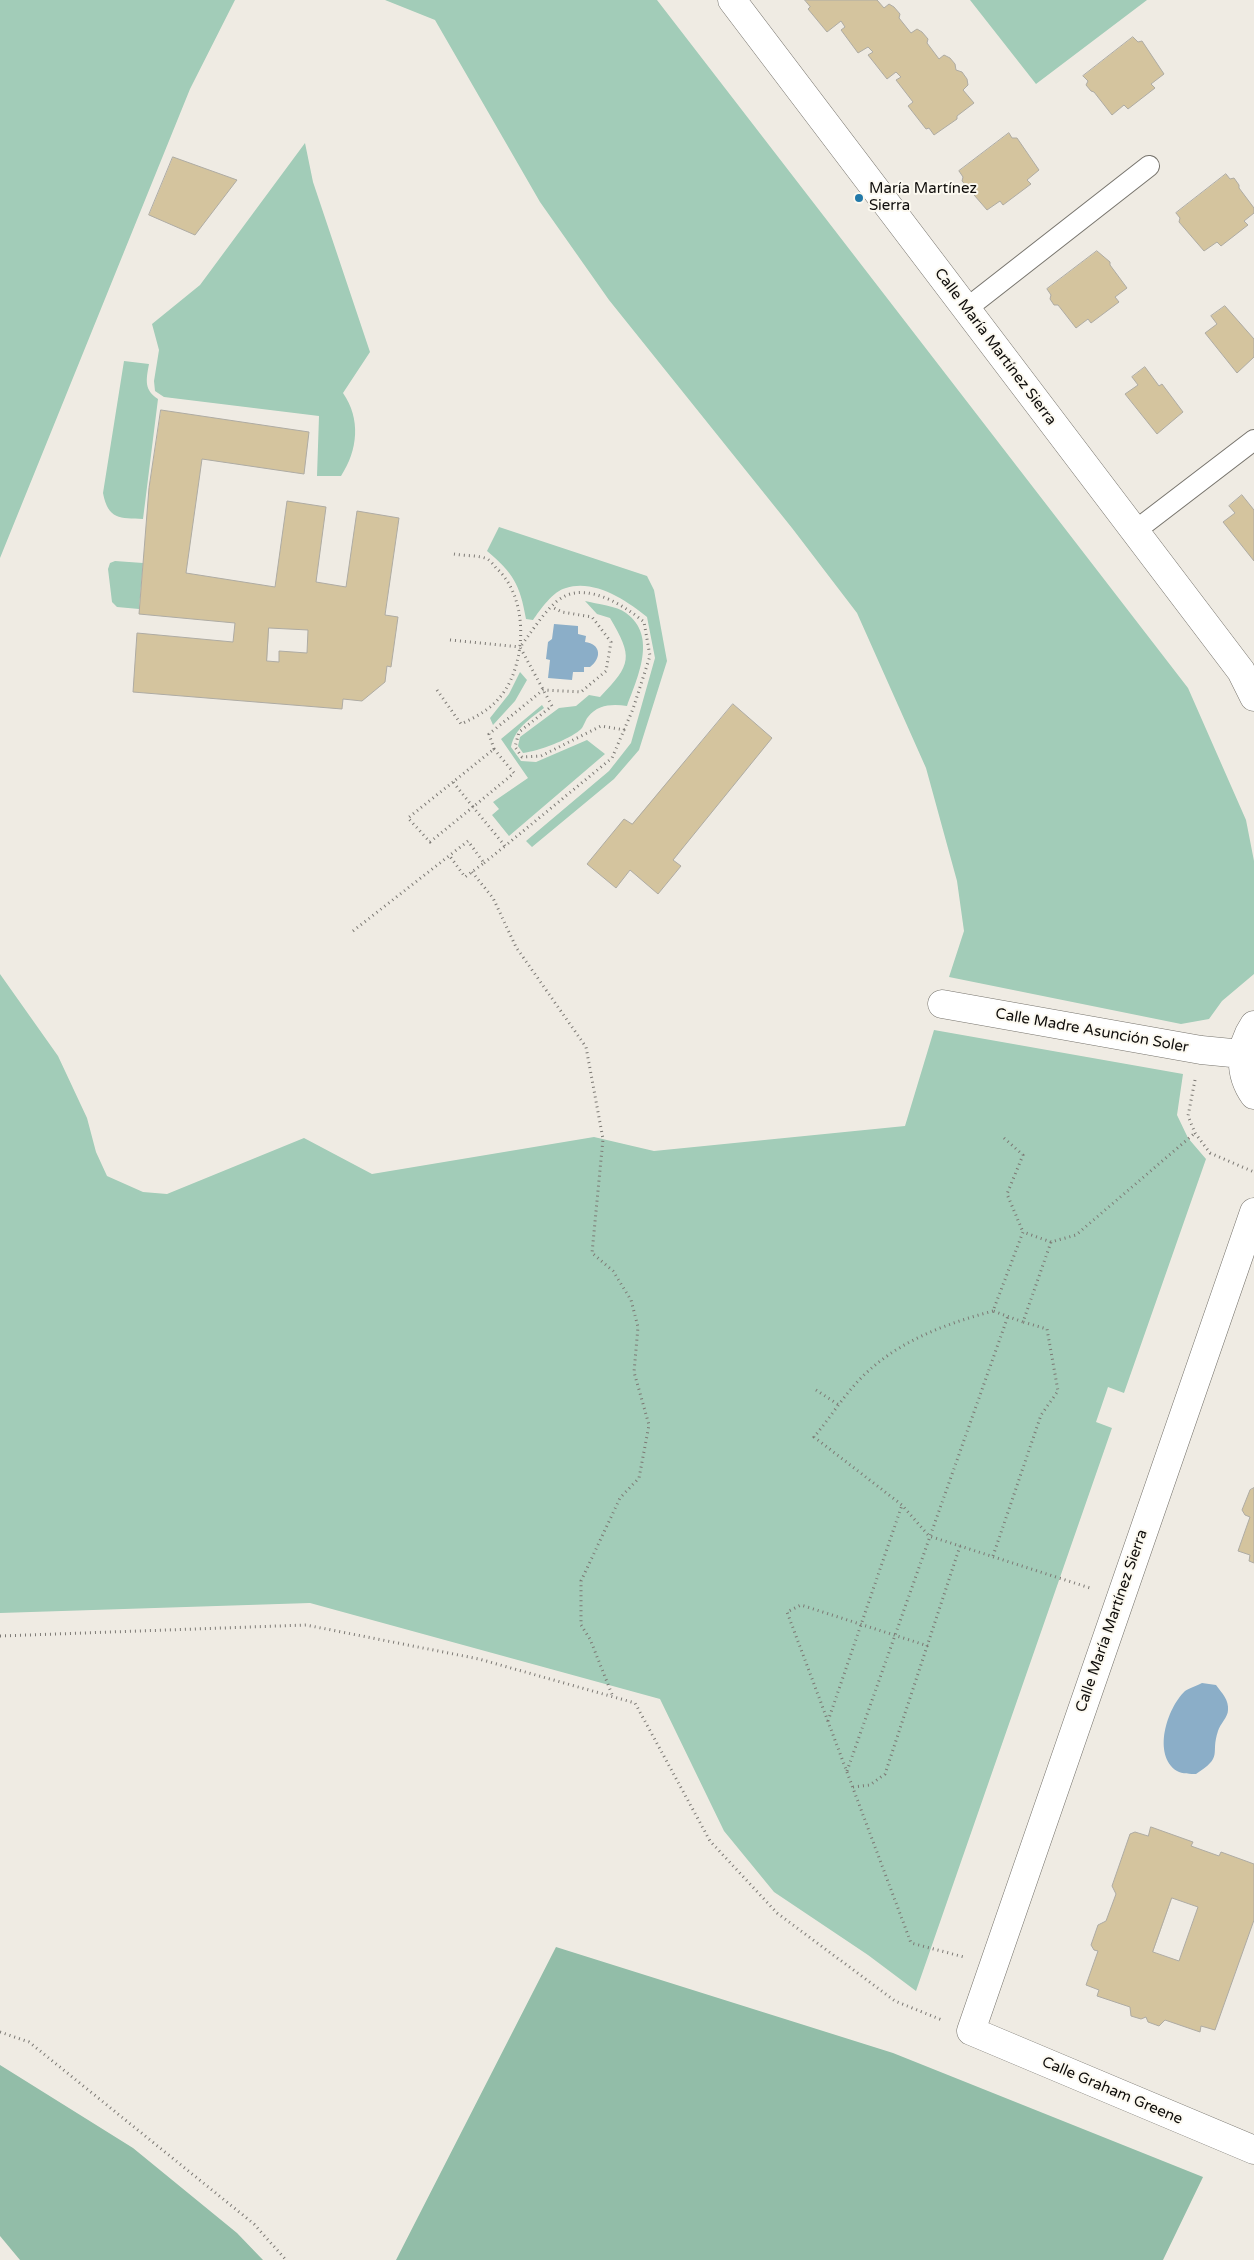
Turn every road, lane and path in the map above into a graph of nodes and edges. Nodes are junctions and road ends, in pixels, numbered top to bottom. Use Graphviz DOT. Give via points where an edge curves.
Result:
graph roads {
  1 [pos="732,0"];
  2 [pos="1149,166"];
  3 [pos="966,309"];
  4 [pos="1254,440"];
  5 [pos="1135,531"];
  6 [pos="454,554"];
  7 [pos="552,607"];
  8 [pos="450,640"];
  9 [pos="520,647"];
  10 [pos="437,690"];
  11 [pos="543,690"];
  12 [pos="1254,697"];
  13 [pos="625,730"];
  14 [pos="494,749"];
  15 [pos="453,782"];
  16 [pos="473,807"];
  17 [pos="505,846"];
  18 [pos="449,855"];
  19 [pos="484,863"];
  20 [pos="472,872"];
  21 [pos="353,931"];
  22 [pos="942,1004"];
  23 [pos="1254,1025"];
  24 [pos="1201,1050"];
  25 [pos="1242,1054"];
  26 [pos="1254,1095"];
  27 [pos="1195,1133"];
  28 [pos="1004,1138"];
  29 [pos="1254,1172"];
  30 [pos="1254,1212"];
  31 [pos="1023,1232"];
  32 [pos="1051,1242"];
  33 [pos="993,1311"];
  34 [pos="1008,1316"];
  35 [pos="1023,1322"];
  36 [pos="816,1390"];
  37 [pos="840,1405"];
  38 [pos="902,1505"];
  39 [pos="929,1536"];
  40 [pos="960,1546"];
  41 [pos="993,1556"];
  42 [pos="1120,1598"];
  43 [pos="861,1624"];
  44 [pos="894,1635"];
  45 [pos="0,1636"];
  46 [pos="928,1646"];
  47 [pos="613,1697"];
  48 [pos="828,1722"];
  49 [pos="847,1771"];
  50 [pos="853,1787"];
  51 [pos="994,1964"];
  52 [pos="971,2031"];
  53 [pos="0,2032"];
  54 [pos="1254,2150"];
  55 [pos="286,2260"];
  1 -- 3 [label="street, Calle María Martínez Sierra"];
  2 -- 3 [label="lane"];
  3 -- 5 [label="street, Calle María Martínez Sierra"];
  4 -- 5 [label="lane"];
  5 -- 12 [label="street, Calle María Martínez Sierra" via="1241,671"];
  6 -- 9 [label="path" via="486,558 502,573 518,601"];
  7 -- 9 [label="path"];
  7 -- 11 [label="path" via="592,617 611,642 606,671 580,692"];
  7 -- 13 [label="path" via="562,598 578,592 627,608 644,622 650,656"];
  8 -- 9 [label="path"];
  9 -- 10 [label="path" via="505,691 480,716 461,724"];
  9 -- 11 [label="path"];
  11 -- 13 [label="path" via="552,706 519,732 515,747 522,757 541,756 601,726"];
  11 -- 14 [label="path" via="489,734"];
  13 -- 17 [label="path" via="612,758"];
  14 -- 15 [label="path"];
  14 -- 16 [label="path" via="514,773"];
  15 -- 16 [label="path"];
  15 -- 16 [label="path" via="408,818 430,842"];
  16 -- 17 [label="path"];
  17 -- 19 [label="path"];
  18 -- 19 [label="path" via="468,841"];
  18 -- 20 [label="path" via="465,877"];
  18 -- 21 [label="path"];
  19 -- 20 [label="path"];
  20 -- 47 [label="path" via="493,898 516,947 586,1048 604,1139 592,1253 613,1271 631,1300 638,1327 634,1372 649,1425 640,1478 620,1498 581,1581 581,1625 590,1639"];
  22 -- 24 [label="street, Calle Madre Asunción Soler"];
  23 -- 25 [label="street"];
  24 -- 25 [label="street, Calle Madre Asunción Soler"];
  24 -- 27 [label="path" via="1188,1116"];
  25 -- 26 [label="street" via="1243,1071"];
  27 -- 29 [label="path" via="1210,1153"];
  27 -- 32 [label="path" via="1076,1235"];
  28 -- 31 [label="path" via="1023,1155 1007,1194"];
  30 -- 42 [label="street, Calle María Martínez Sierra"];
  31 -- 32 [label="path"];
  31 -- 33 [label="path"];
  32 -- 35 [label="path"];
  33 -- 34 [label="path"];
  33 -- 37 [label="path" via="958,1320 908,1341 862,1377"];
  34 -- 35 [label="path"];
  34 -- 39 [label="path"];
  35 -- 41 [label="path" via="1046,1329 1058,1391 1041,1415"];
  36 -- 37 [label="path"];
  37 -- 38 [label="path" via="814,1437"];
  38 -- 39 [label="path"];
  38 -- 43 [label="path"];
  39 -- 40 [label="path"];
  39 -- 44 [label="path"];
  40 -- 41 [label="path"];
  40 -- 46 [label="path"];
  41 -- 42 [label="path"];
  42 -- 51 [label="street, Calle María Martínez Sierra"];
  43 -- 44 [label="path"];
  43 -- 48 [label="path"];
  43 -- 48 [label="path" via="802,1605 787,1612"];
  44 -- 46 [label="path"];
  44 -- 49 [label="path"];
  45 -- 47 [label="path" via="306,1625 479,1659"];
  46 -- 50 [label="path" via="885,1774 870,1785"];
  47 -- 52 [label="path" via="635,1704 710,1841 777,1912 894,2001"];
  48 -- 49 [label="path"];
  49 -- 50 [label="path"];
  50 -- 51 [label="path" via="911,1943"];
  51 -- 52 [label="street, Calle María Martínez Sierra"];
  52 -- 54 [label="street, Calle Graham Greene"];
  53 -- 55 [label="path" via="29,2042 254,2224"];
}
